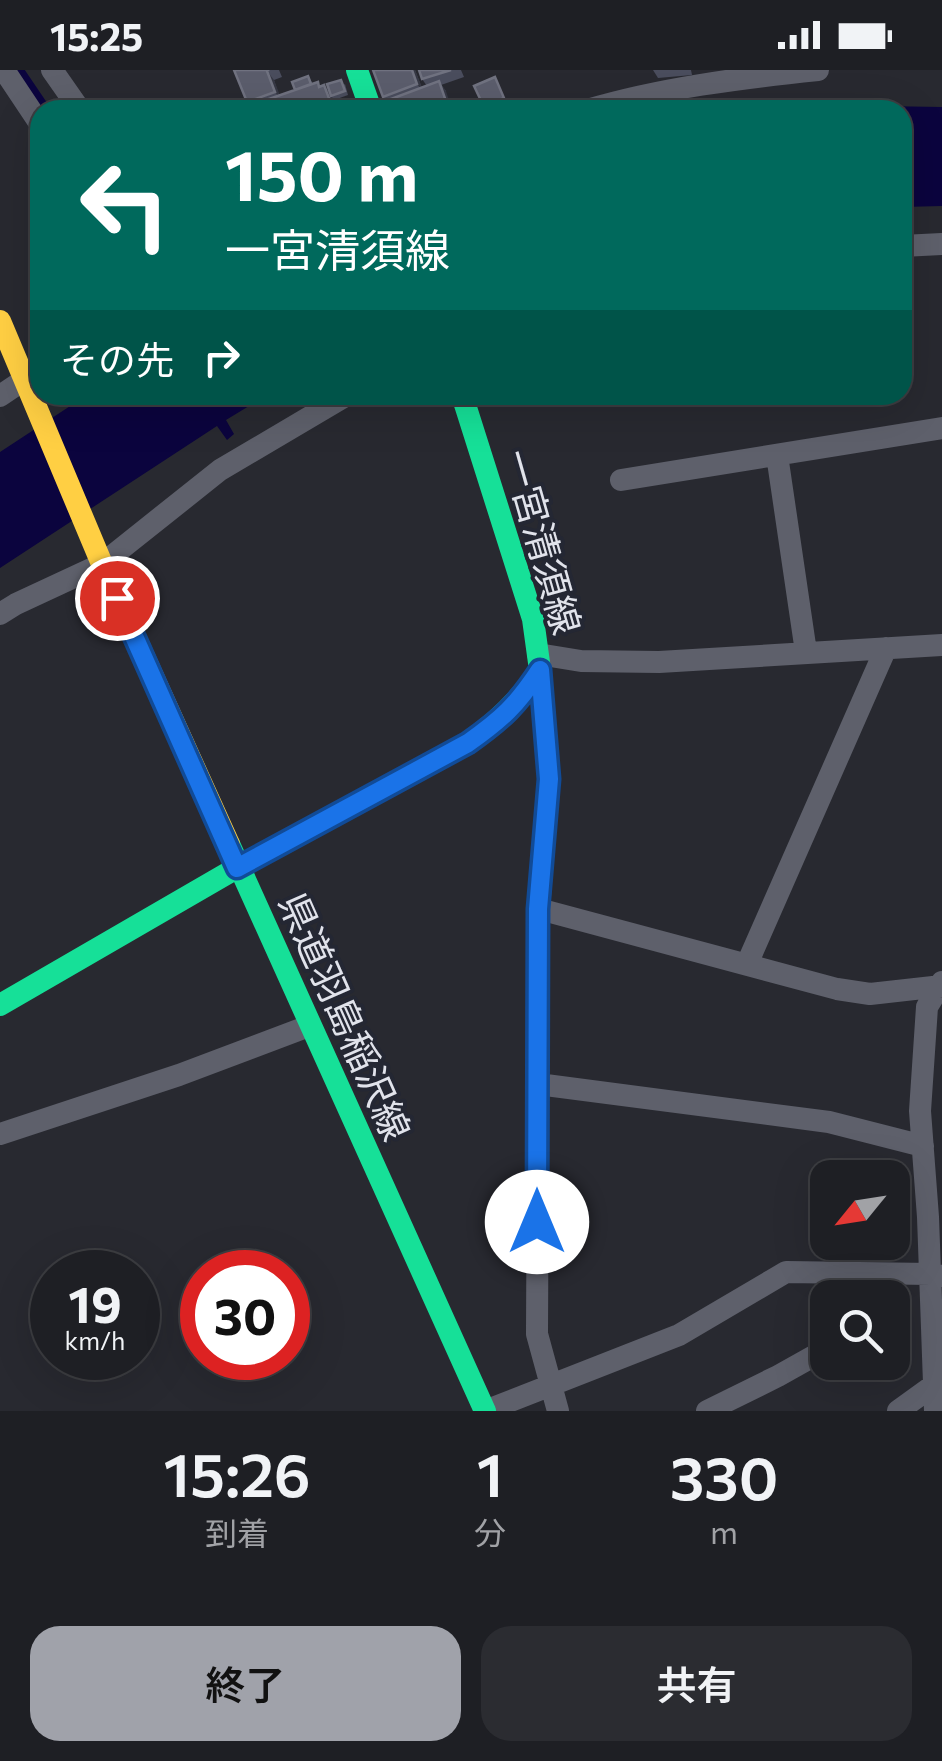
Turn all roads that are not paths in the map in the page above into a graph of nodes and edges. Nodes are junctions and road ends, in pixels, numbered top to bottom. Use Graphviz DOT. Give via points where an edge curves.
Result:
graph roads {
  1 [pos="4,70"];
  2 [pos="52,70"];
  3 [pos="357,70"];
  4 [pos="818,70"];
  5 [pos="770,72"];
  6 [pos="73,100"];
  7 [pos="368,100"];
  8 [pos="624,100"];
  9 [pos="30,109"];
  10 [pos="942,244"];
  11 [pos="912,246"];
  12 [pos="0,321"];
  13 [pos="30,378"];
  14 [pos="30,383"];
  15 [pos="0,396"];
  16 [pos="41,405"];
  17 [pos="330,405"];
  18 [pos="465,405"];
  19 [pos="942,428"];
  20 [pos="777,454"];
  21 [pos="621,480"];
  22 [pos="98,556"];
  23 [pos="0,614"];
  24 [pos="942,646"];
  25 [pos="886,648"];
  26 [pos="806,652"];
  27 [pos="539,662"];
  28 [pos="237,868"];
  29 [pos="538,909"];
  30 [pos="747,964"];
  31 [pos="941,984"];
  32 [pos="0,1005"];
  33 [pos="309,1026"];
  34 [pos="538,1084"];
  35 [pos="0,1134"];
  36 [pos="923,1146"];
  37 [pos="854,1273"];
  38 [pos="936,1275"];
  39 [pos="858,1280"];
  40 [pos="810,1360"];
  41 [pos="934,1385"];
  42 [pos="550,1386"];
  43 [pos="748,1402"];
  44 [pos="485,1411"];
  45 [pos="558,1411"];
  46 [pos="706,1411"];
  47 [pos="898,1411"];
  48 [pos="936,1411"];
  1 -- 9 [label="street"];
  2 -- 6 [label="street"];
  3 -- 7 [label="main road"];
  4 -- 5 [label="street"];
  5 -- 8 [label="street"];
  10 -- 11 [label="street"];
  12 -- 13 [label="main road, 県道羽島稲沢線"];
  14 -- 15 [label="street"];
  16 -- 22 [label="main road, 県道羽島稲沢線"];
  17 -- 22 [label="street" via="220,470"];
  18 -- 27 [label="main road, 一宮清須線" via="534,619"];
  19 -- 20 [label="street"];
  20 -- 21 [label="street"];
  20 -- 26 [label="street"];
  22 -- 23 [label="street"];
  22 -- 28 [label="main road, 県道羽島稲沢線"];
  24 -- 25 [label="street"];
  25 -- 26 [label="street"];
  25 -- 30 [label="street"];
  26 -- 27 [label="street"];
  27 -- 28 [label="main road, 一宮清須線" via="519,702 468,743"];
  27 -- 29 [label="street" via="549,779"];
  28 -- 32 [label="main road, 一宮清須線"];
  28 -- 33 [label="main road, 県道羽島稲沢線"];
  29 -- 30 [label="street"];
  29 -- 34 [label="street"];
  30 -- 31 [label="street" via="870,994"];
  31 -- 36 [label="street" via="927,1006"];
  33 -- 35 [label="street"];
  33 -- 44 [label="main road, 県道羽島稲沢線"];
  34 -- 36 [label="street" via="829,1122"];
  34 -- 42 [label="street" via="537,1334"];
  36 -- 38 [label="street"];
  37 -- 38 [label="street"];
  37 -- 39 [label="street"];
  37 -- 42 [label="street" via="786,1272 679,1335"];
  38 -- 41 [label="street"];
  40 -- 43 [label="street"];
  41 -- 47 [label="street"];
  41 -- 48 [label="street"];
  42 -- 44 [label="street"];
  42 -- 45 [label="street"];
  43 -- 46 [label="street"];
}
